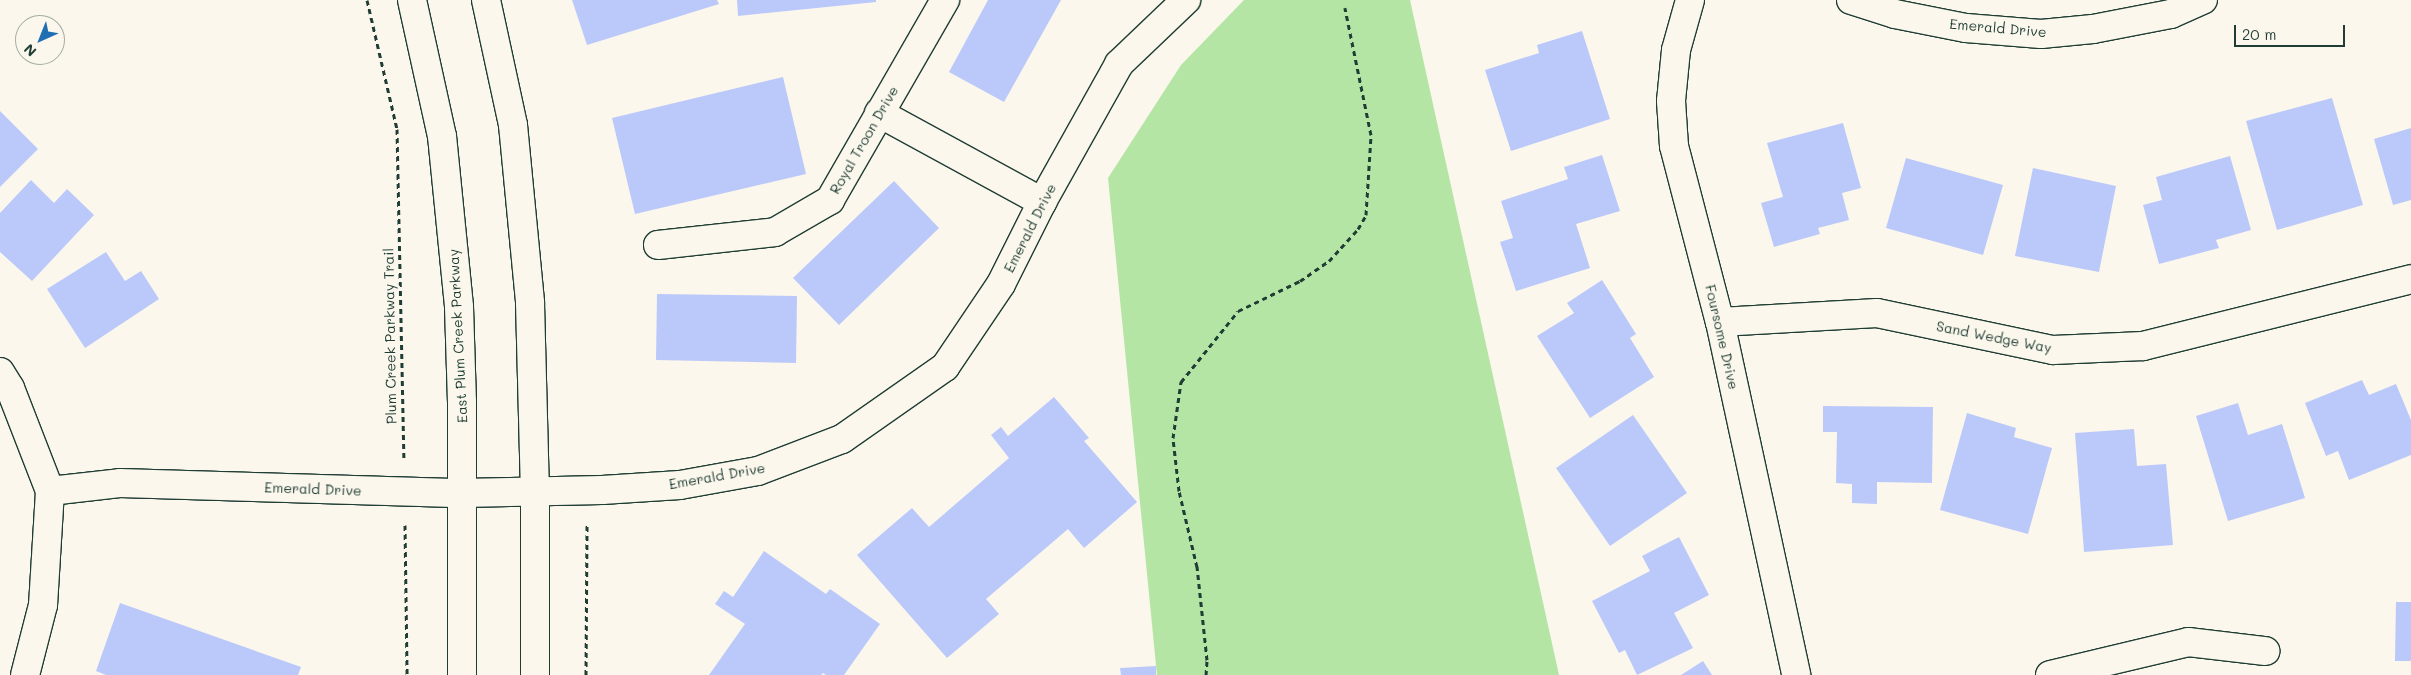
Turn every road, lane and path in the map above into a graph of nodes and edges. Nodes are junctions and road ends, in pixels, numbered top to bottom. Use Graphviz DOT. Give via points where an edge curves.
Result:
graph roads {
  1 [pos="367,0"];
  2 [pos="412,0"];
  3 [pos="486,0"];
  4 [pos="945,0"];
  5 [pos="1186,0"];
  6 [pos="1690,0"];
  7 [pos="1850,0"];
  8 [pos="2203,0"];
  9 [pos="1345,8"];
  10 [pos="879,114"];
  11 [pos="1042,202"];
  12 [pos="658,245"];
  13 [pos="2411,279"];
  14 [pos="1720,322"];
  15 [pos="0,372"];
  16 [pos="587,490"];
  17 [pos="50,491"];
  18 [pos="405,492"];
  19 [pos="535,492"];
  20 [pos="462,493"];
  21 [pos="2265,650"];
  22 [pos="25,675"];
  23 [pos="407,675"];
  24 [pos="462,675"];
  25 [pos="534,675"];
  26 [pos="586,675"];
  27 [pos="1206,675"];
  28 [pos="1796,675"];
  29 [pos="2050,675"];
  1 -- 18 [label="path, Plum Creek Parkway Trail" via="396,129"];
  2 -- 20 [label="street, East Plum Creek Parkway" via="442,136 451,219 459,308"];
  3 -- 19 [label="street" via="513,125 523,213 530,303"];
  4 -- 10 [label="street, Royal Troon Drive"];
  5 -- 11 [label="street, Emerald Drive" via="1119,64"];
  6 -- 14 [label="street, Foursome Drive" via="1674,67 1671,101 1674,146"];
  7 -- 8 [label="street, Emerald Drive" via="1895,14 1966,28 2041,34 2093,29 2171,14"];
  9 -- 27 [label="path" via="1371,135 1366,216 1329,261 1300,281 1238,311 1181,382 1173,438 1179,491 1197,567"];
  10 -- 11 [label="street"];
  10 -- 12 [label="street, Royal Troon Drive" via="830,200 783,228 775,232"];
  11 -- 16 [label="street, Emerald Drive" via="1001,284 945,367 842,439 758,471 680,485"];
  13 -- 14 [label="street, Sand Wedge Way" via="2143,346 2053,350 1878,313"];
  14 -- 28 [label="street, Foursome Drive"];
  15 -- 17 [label="street" via="10,388"];
  16 -- 19 [label="street, Emerald Drive"];
  16 -- 26 [label="path"];
  17 -- 18 [label="street, Emerald Drive" via="120,483"];
  17 -- 22 [label="street" via="43,605"];
  18 -- 20 [label="street, Emerald Drive"];
  18 -- 23 [label="path, Plum Creek Parkway Trail"];
  19 -- 20 [label="street, Emerald Drive"];
  19 -- 25 [label="street"];
  20 -- 24 [label="street, East Plum Creek Parkway"];
  21 -- 29 [label="street" via="2188,642"];
}
